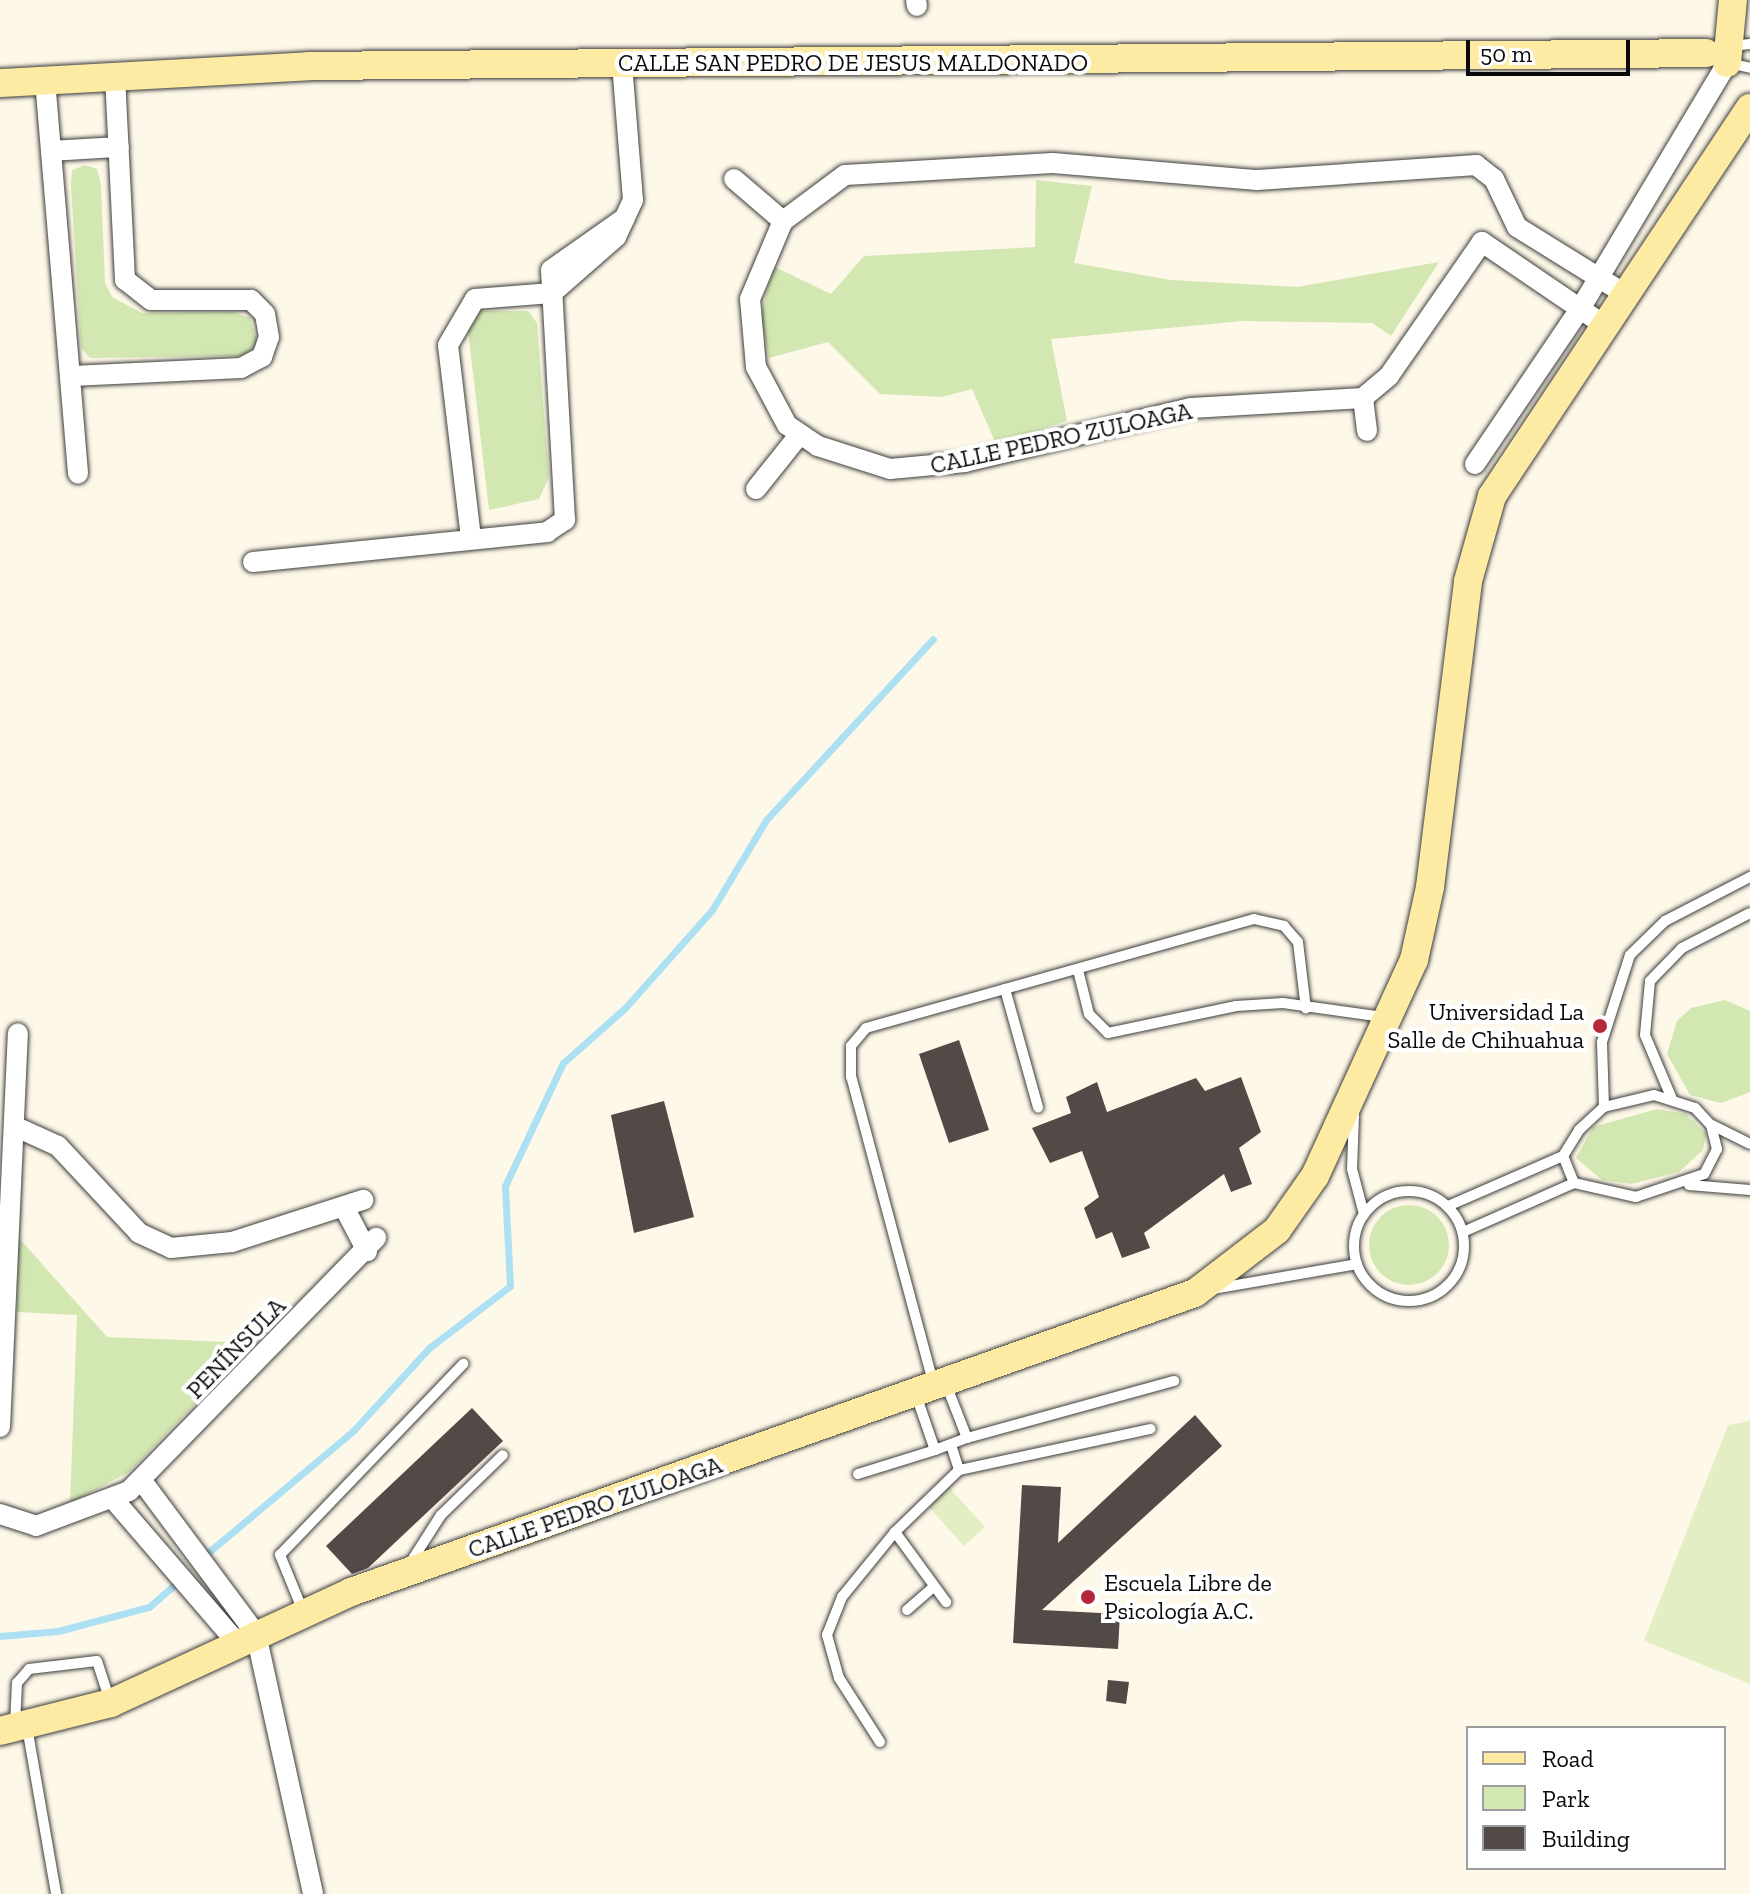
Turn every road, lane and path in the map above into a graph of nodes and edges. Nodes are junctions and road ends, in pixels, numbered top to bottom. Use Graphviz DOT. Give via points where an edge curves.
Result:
graph roads {
  1 [pos="1733,0"];
  2 [pos="1733,55"];
  3 [pos="622,63"];
  4 [pos="115,76"];
  5 [pos="45,80"];
  6 [pos="0,83"];
  7 [pos="1750,108"];
  8 [pos="119,147"];
  9 [pos="51,151"];
  10 [pos="734,179"];
  11 [pos="783,221"];
  12 [pos="1599,277"];
  13 [pos="552,293"];
  14 [pos="1625,294"];
  15 [pos="1580,309"];
  16 [pos="1604,325"];
  17 [pos="72,376"];
  18 [pos="1363,398"];
  19 [pos="1367,431"];
  20 [pos="800,434"];
  21 [pos="1475,464"];
  22 [pos="78,474"];
  23 [pos="756,489"];
  24 [pos="471,538"];
  25 [pos="253,562"];
  26 [pos="1750,877"];
  27 [pos="1750,913"];
  28 [pos="1078,970"];
  29 [pos="1005,989"];
  30 [pos="1306,1009"];
  31 [pos="1385,1017"];
  32 [pos="18,1033"];
  33 [pos="1358,1069"];
  34 [pos="1672,1099"];
  35 [pos="1038,1107"];
  36 [pos="1604,1107"];
  37 [pos="1711,1125"];
  38 [pos="14,1126"];
  39 [pos="1750,1144"];
  40 [pos="1563,1156"];
  41 [pos="1574,1183"];
  42 [pos="1689,1185"];
  43 [pos="1750,1190"];
  44 [pos="1448,1206"];
  45 [pos="1364,1214"];
  46 [pos="1463,1232"];
  47 [pos="1357,1264"];
  48 [pos="1195,1293"];
  49 [pos="463,1364"];
  50 [pos="1174,1381"];
  51 [pos="932,1389"];
  52 [pos="0,1427"];
  53 [pos="1151,1429"];
  54 [pos="967,1438"];
  55 [pos="951,1445"];
  56 [pos="935,1450"];
  57 [pos="503,1455"];
  58 [pos="959,1470"];
  59 [pos="858,1474"];
  60 [pos="142,1481"];
  61 [pos="115,1501"];
  62 [pos="0,1514"];
  63 [pos="895,1532"];
  64 [pos="196,1553"];
  65 [pos="175,1570"];
  66 [pos="406,1573"];
  67 [pos="933,1587"];
  68 [pos="946,1602"];
  69 [pos="907,1610"];
  70 [pos="304,1612"];
  71 [pos="247,1638"];
  72 [pos="111,1703"];
  73 [pos="14,1729"];
  74 [pos="880,1742"];
  75 [pos="56,1894"];
  76 [pos="313,1894"];
  1 -- 2 [label="street"];
  2 -- 3 [label="street, CALLE SAN PEDRO DE JESUS MALDONADO"];
  2 -- 12 [label="street"];
  3 -- 4 [label="street, CALLE SAN PEDRO DE JESUS MALDONADO"];
  3 -- 13 [label="street" via="633,200 625,218 551,270"];
  4 -- 5 [label="street, CALLE SAN PEDRO DE JESUS MALDONADO"];
  4 -- 8 [label="street"];
  5 -- 6 [label="street, CALLE SAN PEDRO DE JESUS MALDONADO"];
  5 -- 9 [label="street"];
  7 -- 14 [label="street, CALLE PEDRO ZULOAGA"];
  8 -- 9 [label="street"];
  8 -- 17 [label="street" via="129,286 151,300 251,300 265,314 269,337 262,357 241,368"];
  9 -- 17 [label="street"];
  10 -- 11 [label="street"];
  11 -- 12 [label="street, CALLE PEDRO ZULOAGA" via="822,188 870,169 1053,163 1257,180 1386,176 1453,163 1488,172 1517,227"];
  11 -- 20 [label="street, CALLE PEDRO ZULOAGA" via="760,266 750,329 768,397"];
  12 -- 14 [label="street, CALLE PEDRO ZULOAGA"];
  12 -- 15 [label="street"];
  13 -- 24 [label="street" via="475,299 448,345"];
  13 -- 24 [label="street" via="565,520 547,532"];
  14 -- 16 [label="street, CALLE PEDRO ZULOAGA"];
  15 -- 16 [label="street"];
  15 -- 18 [label="street" via="1482,242 1389,376"];
  15 -- 21 [label="street"];
  16 -- 31 [label="street, CALLE PEDRO ZULOAGA" via="1508,468 1484,518 1468,581 1423,925"];
  17 -- 22 [label="street"];
  18 -- 19 [label="street"];
  18 -- 20 [label="street, CALLE PEDRO ZULOAGA" via="1191,408 928,468 866,464"];
  20 -- 23 [label="street"];
  24 -- 25 [label="street"];
  26 -- 36 [label="lane" via="1665,921 1630,955 1602,1042"];
  27 -- 34 [label="lane" via="1682,948 1650,981 1645,1035"];
  28 -- 29 [label="lane"];
  28 -- 30 [label="lane" via="1089,1014 1108,1033 1236,1006"];
  28 -- 30 [label="lane" via="1254,919 1274,921 1298,942"];
  29 -- 35 [label="lane"];
  29 -- 51 [label="lane" via="866,1028 849,1059"];
  30 -- 31 [label="lane"];
  31 -- 33 [label="street, CALLE PEDRO ZULOAGA"];
  32 -- 38 [label="street"];
  33 -- 45 [label="lane" via="1352,1169"];
  33 -- 48 [label="street, CALLE PEDRO ZULOAGA" via="1296,1208"];
  34 -- 36 [label="lane" via="1641,1096"];
  34 -- 37 [label="lane"];
  36 -- 40 [label="lane"];
  37 -- 39 [label="lane"];
  37 -- 42 [label="lane" via="1714,1162"];
  38 -- 52 [label="street"];
  38 -- 60 [label="street, PENÍNSULA" via="58,1146 139,1233 171,1248 232,1242 354,1203 371,1244"];
  40 -- 41 [label="lane"];
  40 -- 44 [label="lane"];
  41 -- 42 [label="lane" via="1636,1197"];
  41 -- 46 [label="lane"];
  42 -- 43 [label="lane"];
  44 -- 45 [label="lane" via="1404,1191"];
  44 -- 46 [label="lane"];
  45 -- 47 [label="lane" via="1354,1239"];
  46 -- 47 [label="lane" via="1460,1269 1434,1296 1397,1300 1366,1281"];
  47 -- 48 [label="lane, CALLE PEDRO ZULOAGA"];
  48 -- 51 [label="street, CALLE PEDRO ZULOAGA"];
  49 -- 70 [label="lane" via="280,1555"];
  50 -- 54 [label="lane"];
  51 -- 54 [label="lane"];
  51 -- 56 [label="lane"];
  51 -- 66 [label="street, CALLE PEDRO ZULOAGA"];
  53 -- 58 [label="lane"];
  54 -- 55 [label="lane"];
  55 -- 56 [label="lane"];
  55 -- 58 [label="lane"];
  56 -- 59 [label="lane"];
  57 -- 66 [label="lane" via="428,1531"];
  58 -- 63 [label="lane"];
  60 -- 61 [label="street, PENÍNSULA"];
  60 -- 64 [label="street"];
  61 -- 62 [label="street, PENÍNSULA" via="36,1526"];
  61 -- 65 [label="street"];
  63 -- 67 [label="lane"];
  63 -- 74 [label="lane" via="842,1597 827,1635 839,1678"];
  64 -- 65 [label="street"];
  64 -- 71 [label="street"];
  65 -- 71 [label="street"];
  66 -- 70 [label="street, CALLE PEDRO ZULOAGA"];
  67 -- 68 [label="lane"];
  67 -- 69 [label="lane"];
  70 -- 71 [label="street, CALLE PEDRO ZULOAGA"];
  71 -- 72 [label="street, CALLE PEDRO ZULOAGA"];
  71 -- 76 [label="street"];
  72 -- 73 [label="street, CALLE PEDRO ZULOAGA"];
  72 -- 73 [label="lane" via="97,1661 29,1669 17,1683"];
  73 -- 75 [label="lane"];
}
